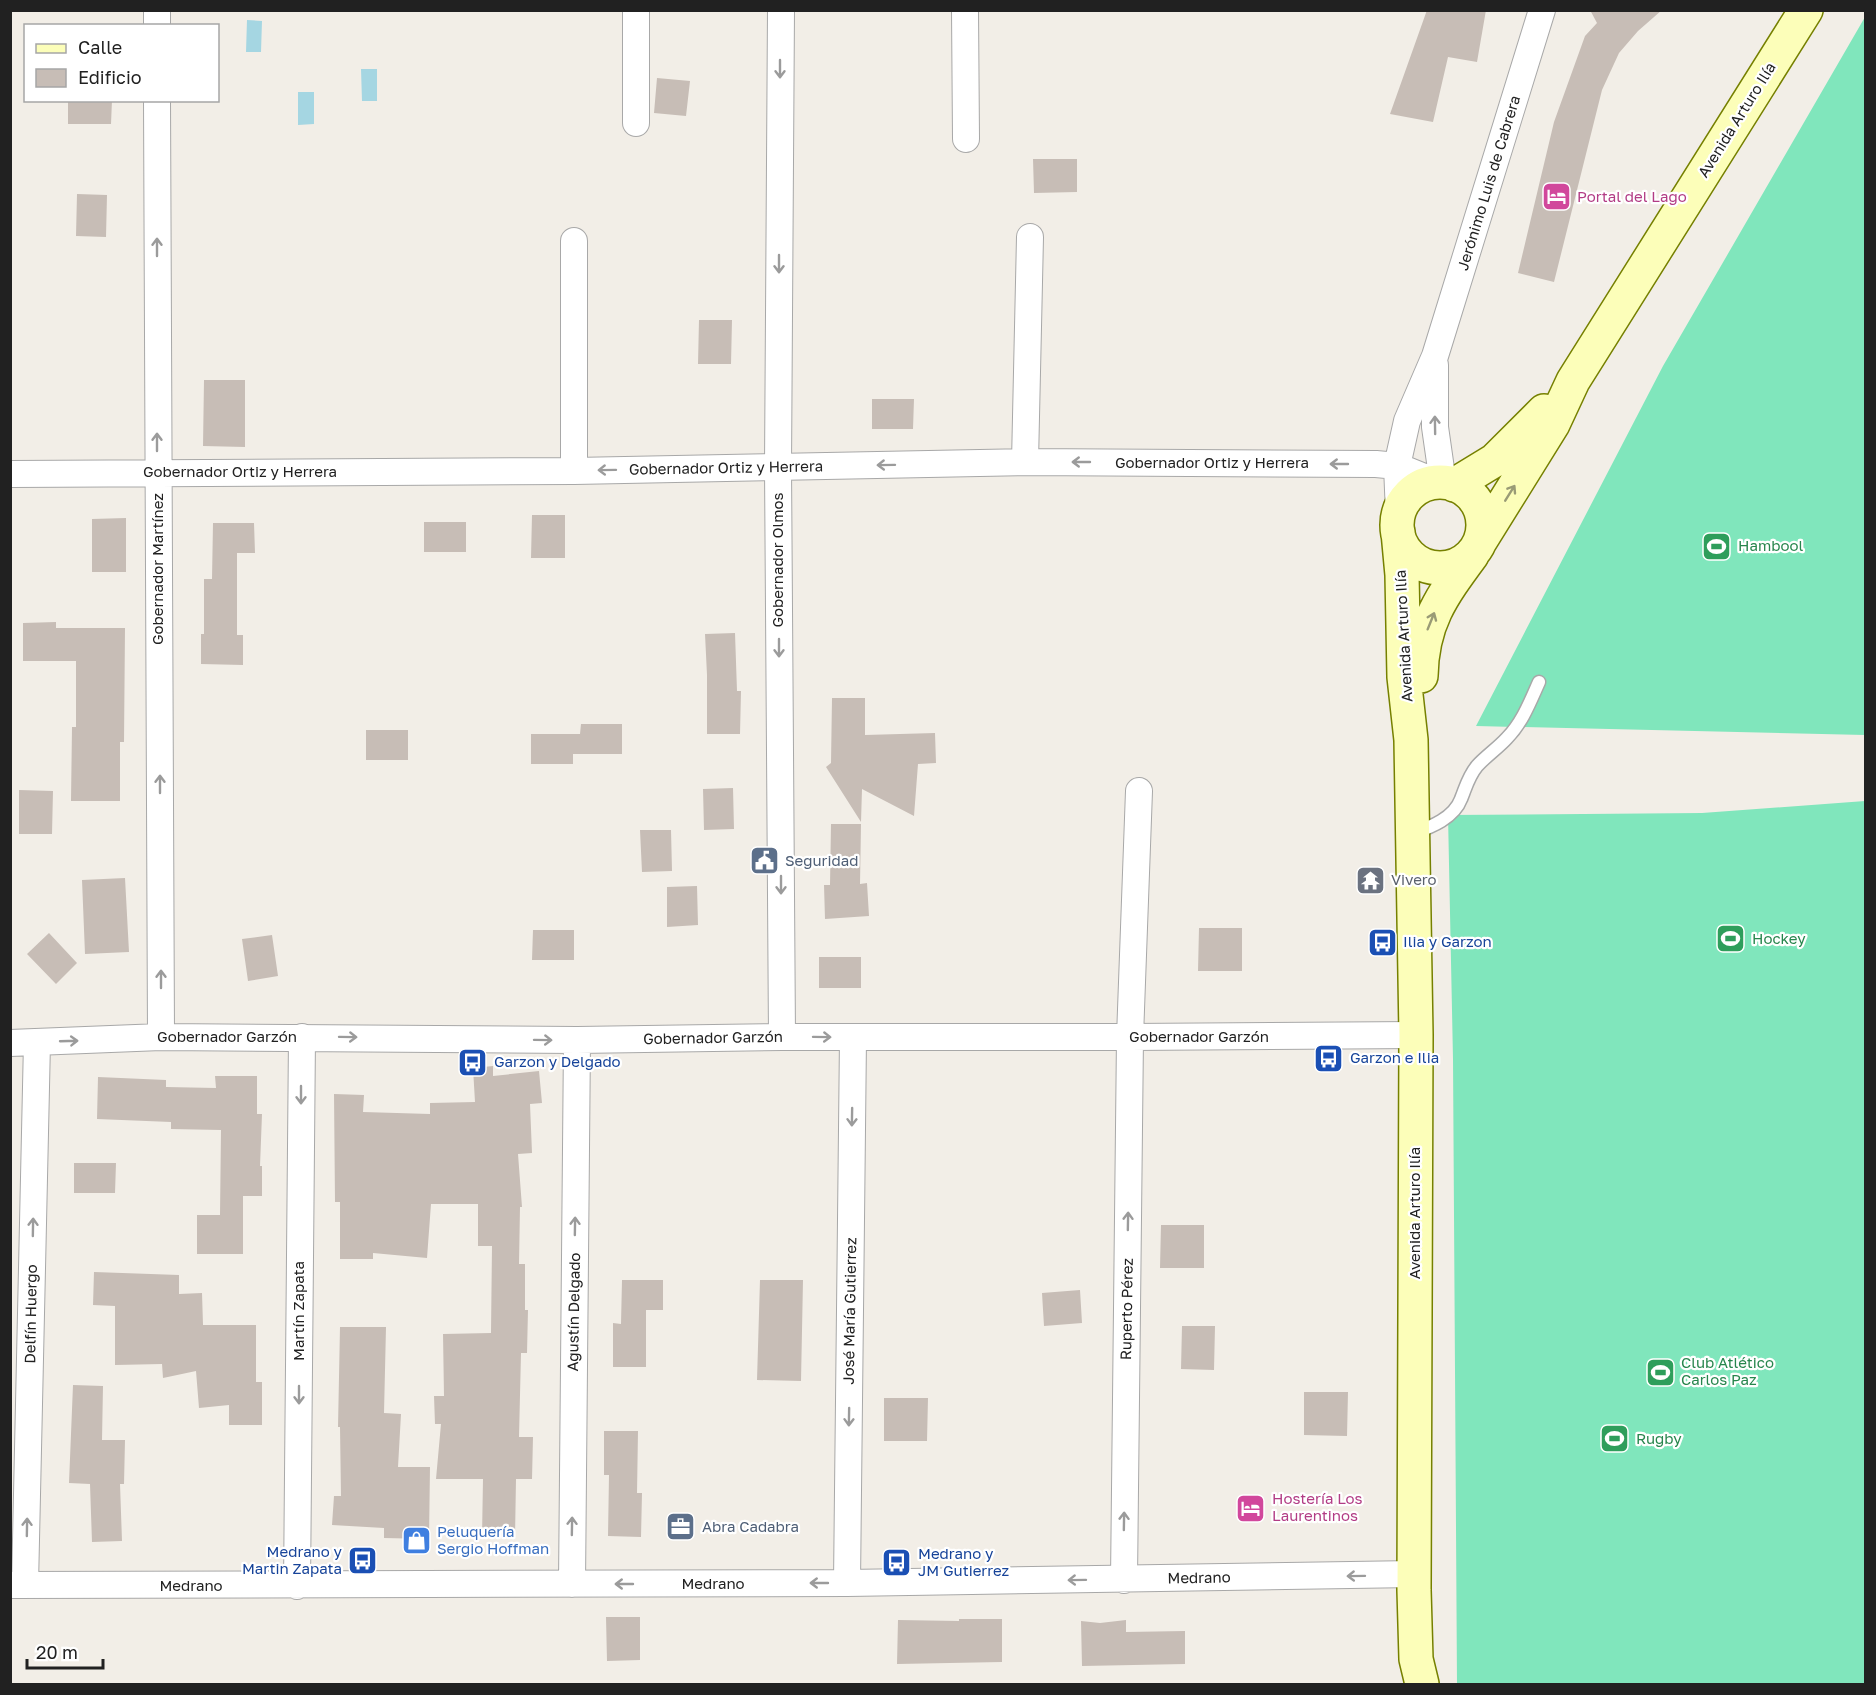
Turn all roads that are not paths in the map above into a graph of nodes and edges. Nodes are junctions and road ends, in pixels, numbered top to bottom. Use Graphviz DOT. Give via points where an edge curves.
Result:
graph roads {
  1 [pos="636,10"];
  2 [pos="781,10"];
  3 [pos="965,10"];
  4 [pos="1542,10"];
  5 [pos="1806,10"];
  6 [pos="157,102"];
  7 [pos="636,123"];
  8 [pos="966,139"];
  9 [pos="1030,237"];
  10 [pos="574,242"];
  11 [pos="1435,356"];
  12 [pos="1573,381"];
  13 [pos="1025,462"];
  14 [pos="1397,466"];
  15 [pos="778,467"];
  16 [pos="574,471"];
  17 [pos="157,472"];
  18 [pos="10,474"];
  19 [pos="1445,483"];
  20 [pos="1399,523"];
  21 [pos="1476,548"];
  22 [pos="1539,682"];
  23 [pos="1411,740"];
  24 [pos="1139,791"];
  25 [pos="1413,833"];
  26 [pos="1416,1035"];
  27 [pos="161,1037"];
  28 [pos="302,1037"];
  29 [pos="782,1037"];
  30 [pos="1130,1037"];
  31 [pos="853,1038"];
  32 [pos="577,1040"];
  33 [pos="37,1042"];
  34 [pos="10,1043"];
  35 [pos="1415,1574"];
  36 [pos="1124,1580"];
  37 [pos="847,1583"];
  38 [pos="572,1584"];
  39 [pos="18,1585"];
  40 [pos="297,1586"];
  41 [pos="1422,1684"];
  1 -- 7 [label="street"];
  2 -- 15 [label="street, Gobernador Olmos, one-way"];
  3 -- 8 [label="street"];
  4 -- 11 [label="street, Jerónimo Luis de Cabrera"];
  5 -- 12 [label="main road, Avenida Arturo Ilía"];
  17 -- 6 [label="street, Gobernador Martínez, one-way"];
  9 -- 13 [label="street"];
  10 -- 16 [label="street"];
  11 -- 14 [label="street, Jerónimo Luis de Cabrera" via="1407,421"];
  19 -- 11 [label="street, Jerónimo Luis de Cabrera, one-way" via="1435,427"];
  12 -- 19 [label="main road, Avenida Arturo Ilía" via="1502,455 1477,473"];
  21 -- 12 [label="main road, Avenida Arturo Ilía, one-way" via="1553,424"];
  14 -- 13 [label="street, Gobernador Ortiz y Herrera, one-way"];
  13 -- 15 [label="street, Gobernador Ortiz y Herrera, one-way"];
  14 -- 19 [label="street, Gobernador Ortiz y Herrera"];
  14 -- 20 [label="street, Jerónimo Luis de Cabrera"];
  15 -- 16 [label="street, Gobernador Ortiz y Herrera, one-way"];
  15 -- 29 [label="street, Gobernador Olmos, one-way"];
  16 -- 17 [label="street, Gobernador Ortiz y Herrera"];
  17 -- 18 [label="street, Gobernador Ortiz y Herrera"];
  27 -- 17 [label="street, Gobernador Martínez, one-way"];
  19 -- 20 [label="main road" via="1422,487 1412,494 1404,502"];
  19 -- 21 [label="main road" via="1471,495 1478,505 1483,524"];
  20 -- 21 [label="main road" via="1401,544 1408,554 1429,567 1454,566 1465,561"];
  20 -- 23 [label="main road, Avenida Arturo Ilía" via="1404,677"];
  23 -- 21 [label="main road, Avenida Arturo Ilía, one-way" via="1430,621"];
  22 -- 25 [label="lane" via="1508,738 1476,766 1454,810 1436,825"];
  23 -- 25 [label="main road, Avenida Arturo Ilía"];
  24 -- 30 [label="street, Ruperto Pérez"];
  25 -- 26 [label="main road, Avenida Arturo Ilía"];
  26 -- 30 [label="street, Gobernador Garzón"];
  26 -- 35 [label="main road, Avenida Arturo Ilía"];
  27 -- 28 [label="street, Gobernador Garzón"];
  33 -- 27 [label="street, Gobernador Garzón, one-way"];
  28 -- 32 [label="street, Gobernador Garzón, one-way"];
  28 -- 40 [label="street, Martín Zapata, one-way"];
  29 -- 31 [label="street, Gobernador Garzón, one-way"];
  29 -- 32 [label="street, Gobernador Garzón"];
  30 -- 31 [label="street, Gobernador Garzón"];
  36 -- 30 [label="street, Ruperto Pérez, one-way"];
  31 -- 37 [label="street, José María Gutierrez, one-way"];
  38 -- 32 [label="street, Agustín Delgado, one-way"];
  33 -- 34 [label="street, Gobernador Garzón"];
  39 -- 33 [label="street, Delfín Huergo, one-way"];
  35 -- 36 [label="street, Medrano, one-way"];
  35 -- 41 [label="main road, Avenida Arturo Ilía" via="1416,1659"];
  36 -- 37 [label="street, Medrano, one-way"];
  37 -- 38 [label="street, Medrano, one-way"];
  38 -- 40 [label="street, Medrano"];
  39 -- 40 [label="street, Medrano"];
}
